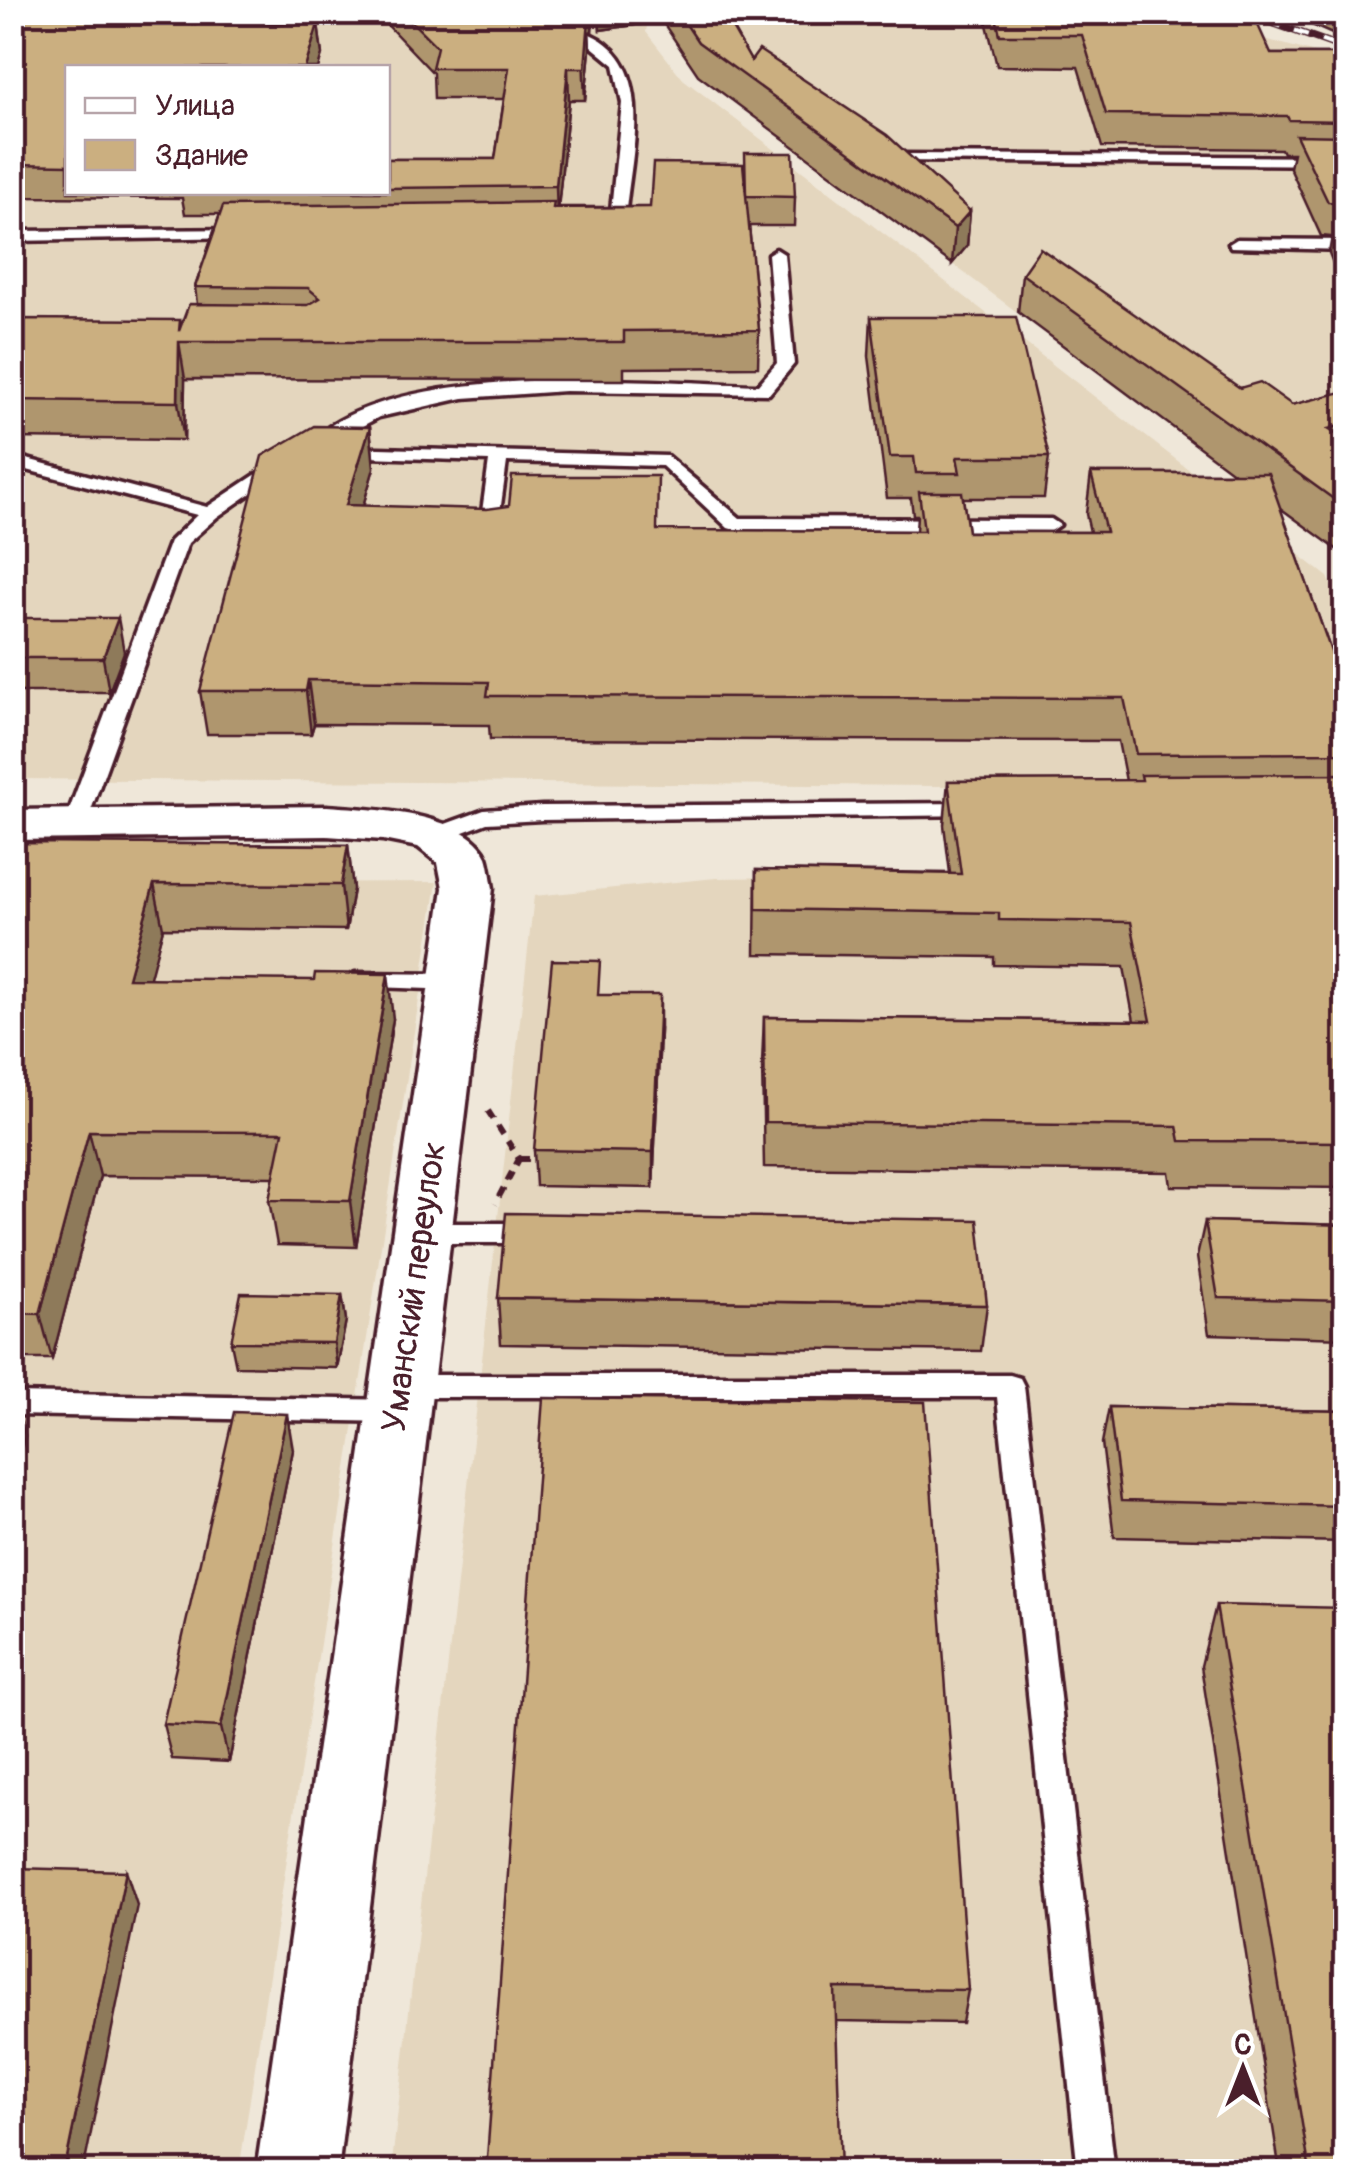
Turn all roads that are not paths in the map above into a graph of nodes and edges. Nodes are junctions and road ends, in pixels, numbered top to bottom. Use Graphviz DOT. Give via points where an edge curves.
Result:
graph roads {
  1 [pos="590,38"];
  2 [pos="901,158"];
  3 [pos="1346,161"];
  4 [pos="572,228"];
  5 [pos="263,232"];
  6 [pos="12,236"];
  7 [pos="1237,244"];
  8 [pos="1346,245"];
  9 [pos="776,254"];
  10 [pos="499,458"];
  11 [pos="292,459"];
  12 [pos="12,460"];
  13 [pos="210,513"];
  14 [pos="1051,525"];
  15 [pos="487,541"];
  16 [pos="992,810"];
  17 [pos="75,824"];
  18 [pos="12,825"];
  19 [pos="434,836"];
  20 [pos="332,981"];
  21 [pos="456,982"];
  22 [pos="450,1233"];
  23 [pos="556,1233"];
  24 [pos="399,1398"];
  25 [pos="12,1404"];
  26 [pos="296,2172"];
  27 [pos="1097,2172"];
  1 -- 4 [label="lane" via="620,64 629,102 618,212"];
  2 -- 3 [label="lane"];
  5 -- 6 [label="lane"];
  7 -- 8 [label="lane"];
  9 -- 10 [label="lane" via="786,364 763,390 525,388 431,396 370,414 308,448"];
  10 -- 14 [label="lane" via="666,461 735,524"];
  10 -- 15 [label="lane"];
  11 -- 13 [label="lane"];
  12 -- 13 [label="lane"];
  13 -- 17 [label="lane" via="178,541"];
  16 -- 19 [label="lane" via="542,813 484,817"];
  17 -- 18 [label="street"];
  17 -- 19 [label="street" via="327,821"];
  19 -- 21 [label="street, Уманский переулок" via="462,857 468,888"];
  20 -- 21 [label="lane"];
  21 -- 22 [label="street, Уманский переулок"];
  22 -- 23 [label="lane"];
  22 -- 24 [label="street, Уманский переулок"];
  24 -- 25 [label="lane"];
  24 -- 26 [label="street, Уманский переулок"];
  24 -- 27 [label="lane" via="1010,1386"];
}
